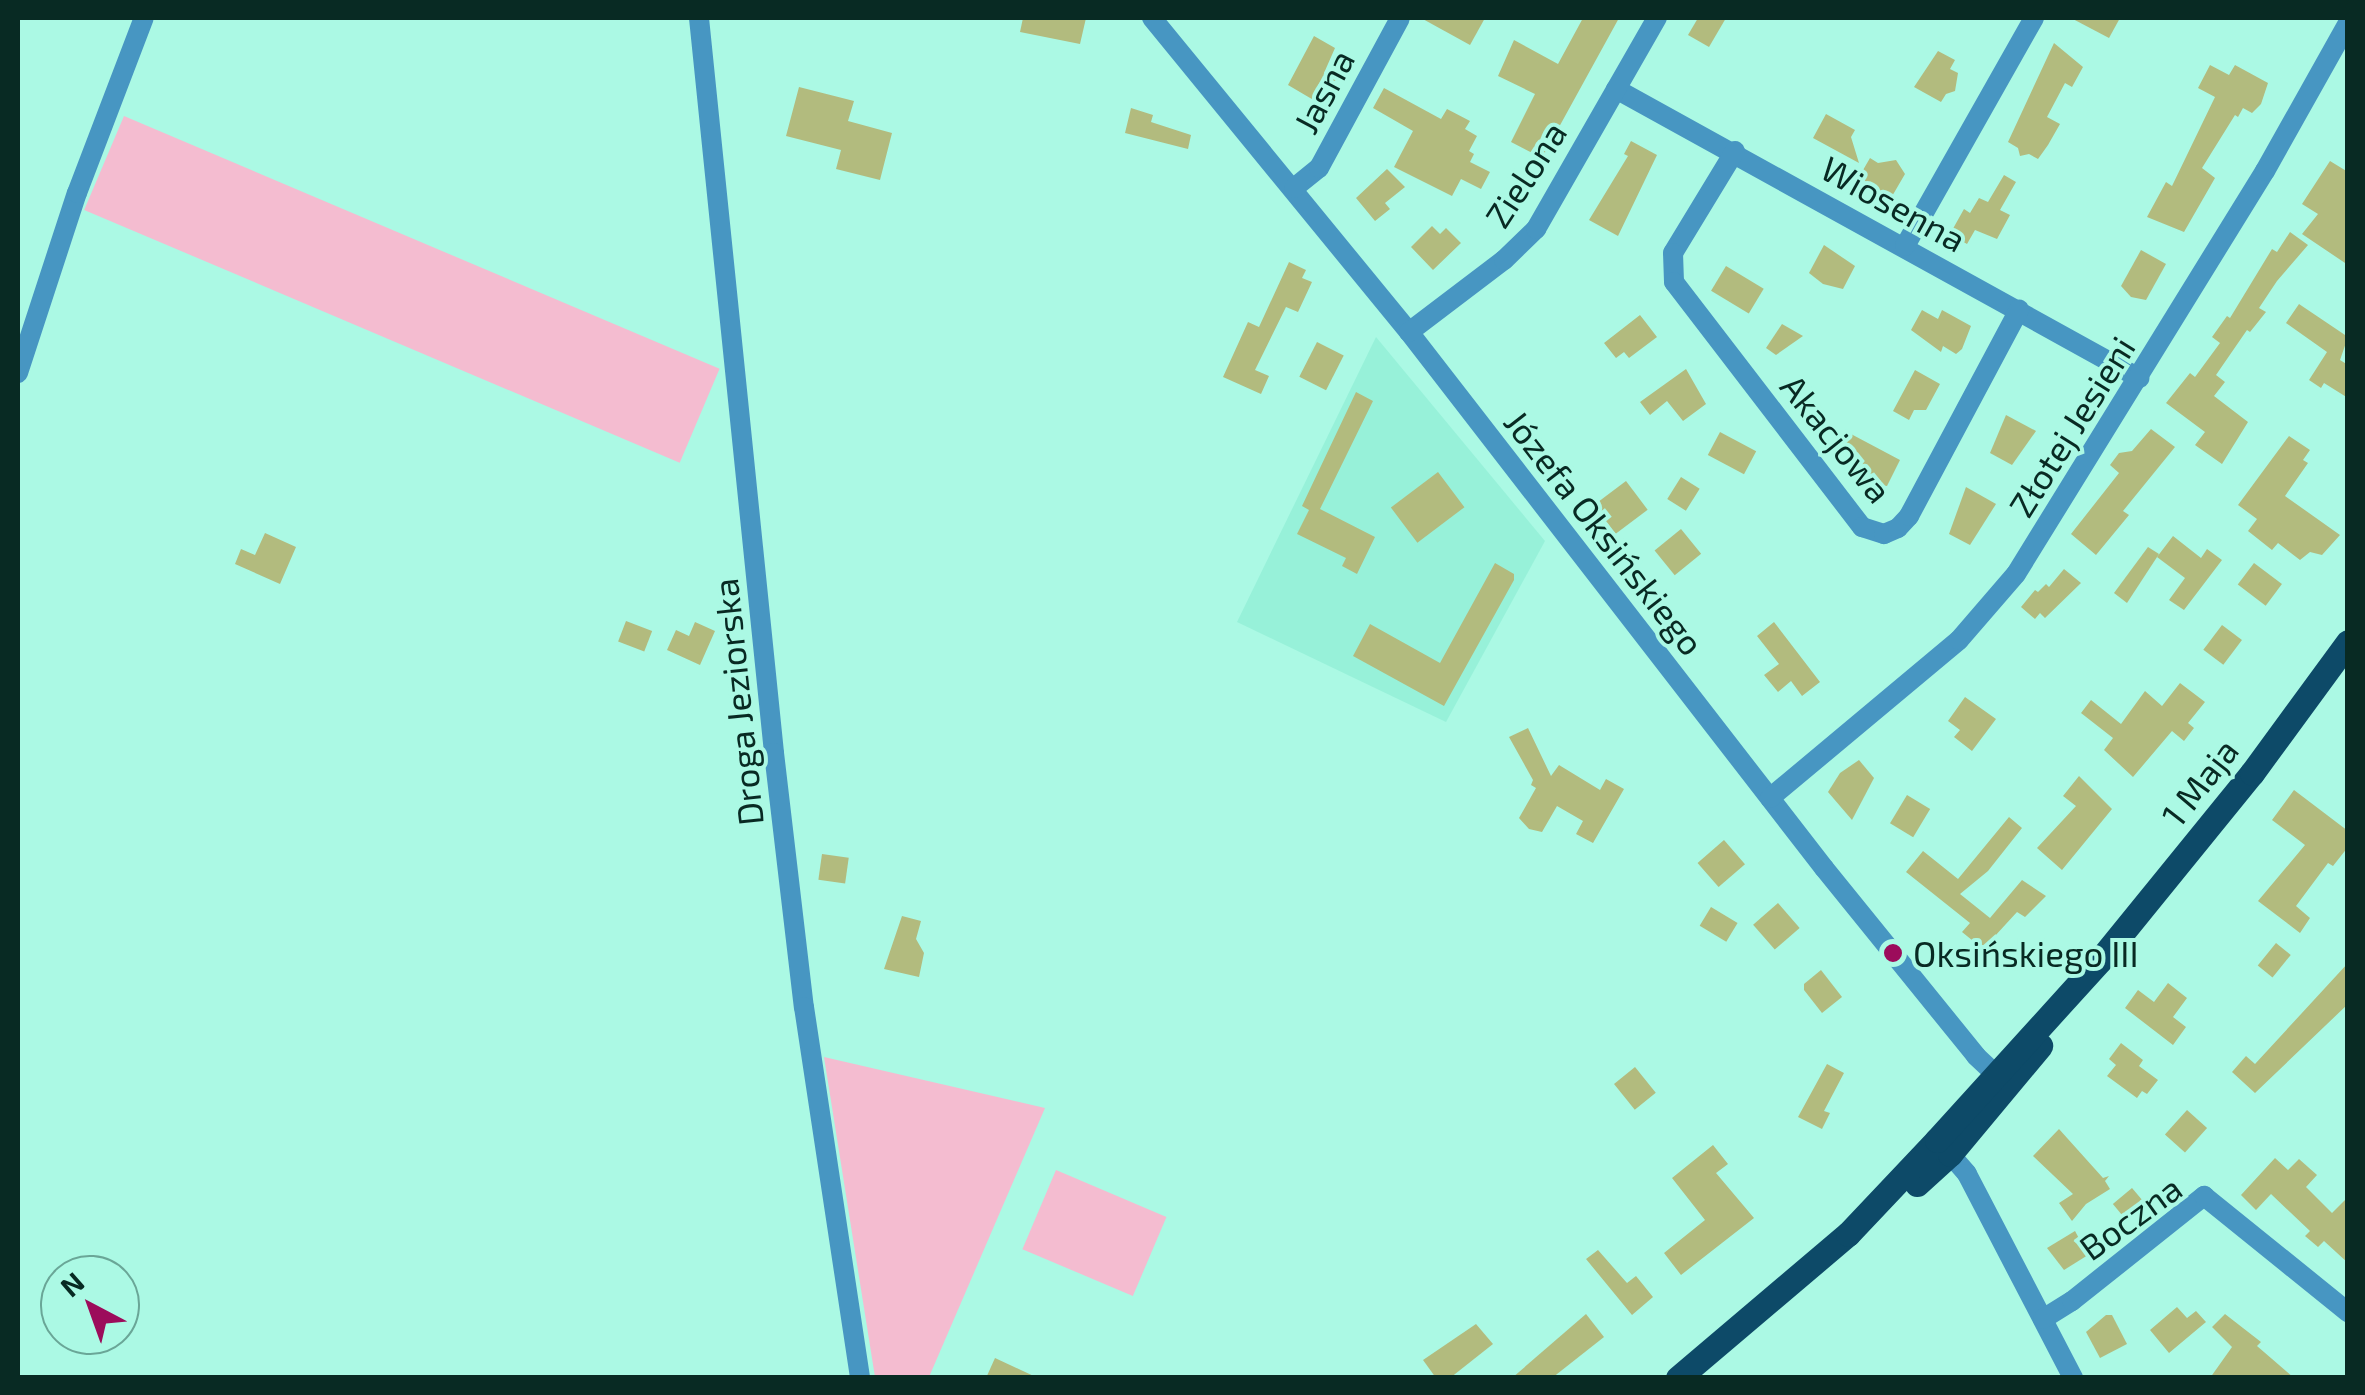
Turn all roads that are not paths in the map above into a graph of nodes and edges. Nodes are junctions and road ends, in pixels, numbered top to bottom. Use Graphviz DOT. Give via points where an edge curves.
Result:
graph roads {
  1 [pos="144,18"];
  2 [pos="699,18"];
  3 [pos="1152,18"];
  4 [pos="1400,18"];
  5 [pos="1657,18"];
  6 [pos="2034,18"];
  7 [pos="2348,23"];
  8 [pos="1616,89"];
  9 [pos="1735,151"];
  10 [pos="1294,188"];
  11 [pos="1905,246"];
  12 [pos="2019,310"];
  13 [pos="1409,332"];
  14 [pos="18,373"];
  15 [pos="2139,378"];
  16 [pos="2348,642"];
  17 [pos="1770,798"];
  18 [pos="2001,1080"];
  19 [pos="1944,1147"];
  20 [pos="2348,1312"];
  21 [pos="2043,1320"];
  22 [pos="860,1378"];
  23 [pos="1678,1378"];
  24 [pos="2073,1378"];
  1 -- 14 [label="street"];
  2 -- 22 [label="street, Droga Jeziorska" via="804,1007"];
  3 -- 10 [label="street, Józefa Oksińskiego"];
  4 -- 10 [label="street, Jasna" via="1319,168"];
  5 -- 8 [label="street, Zielona"];
  6 -- 11 [label="street"];
  7 -- 15 [label="street, Złotej Jesieni"];
  8 -- 9 [label="street, Wiosenna"];
  8 -- 13 [label="street, Zielona" via="1536,228"];
  9 -- 11 [label="street, Wiosenna"];
  9 -- 12 [label="street, Akacjowa" via="1673,254 1674,282 1862,527 1884,534 1909,516"];
  10 -- 13 [label="street, Józefa Oksińskiego"];
  11 -- 12 [label="street, Wiosenna"];
  12 -- 15 [label="street, Wiosenna"];
  13 -- 17 [label="street, Józefa Oksińskiego"];
  15 -- 17 [label="street, Złotej Jesieni" via="2047,528 1992,602 1929,666"];
  16 -- 18 [label="main road, 1 Maja" via="2100,960 2066,1013"];
  17 -- 18 [label="street, Józefa Oksińskiego"];
  18 -- 19 [label="main road, 1 Maja"];
  19 -- 21 [label="street" via="1966,1174"];
  19 -- 23 [label="main road, 1 Maja"];
  20 -- 21 [label="street, Boczna" via="2204,1196"];
  21 -- 24 [label="street"];
}
